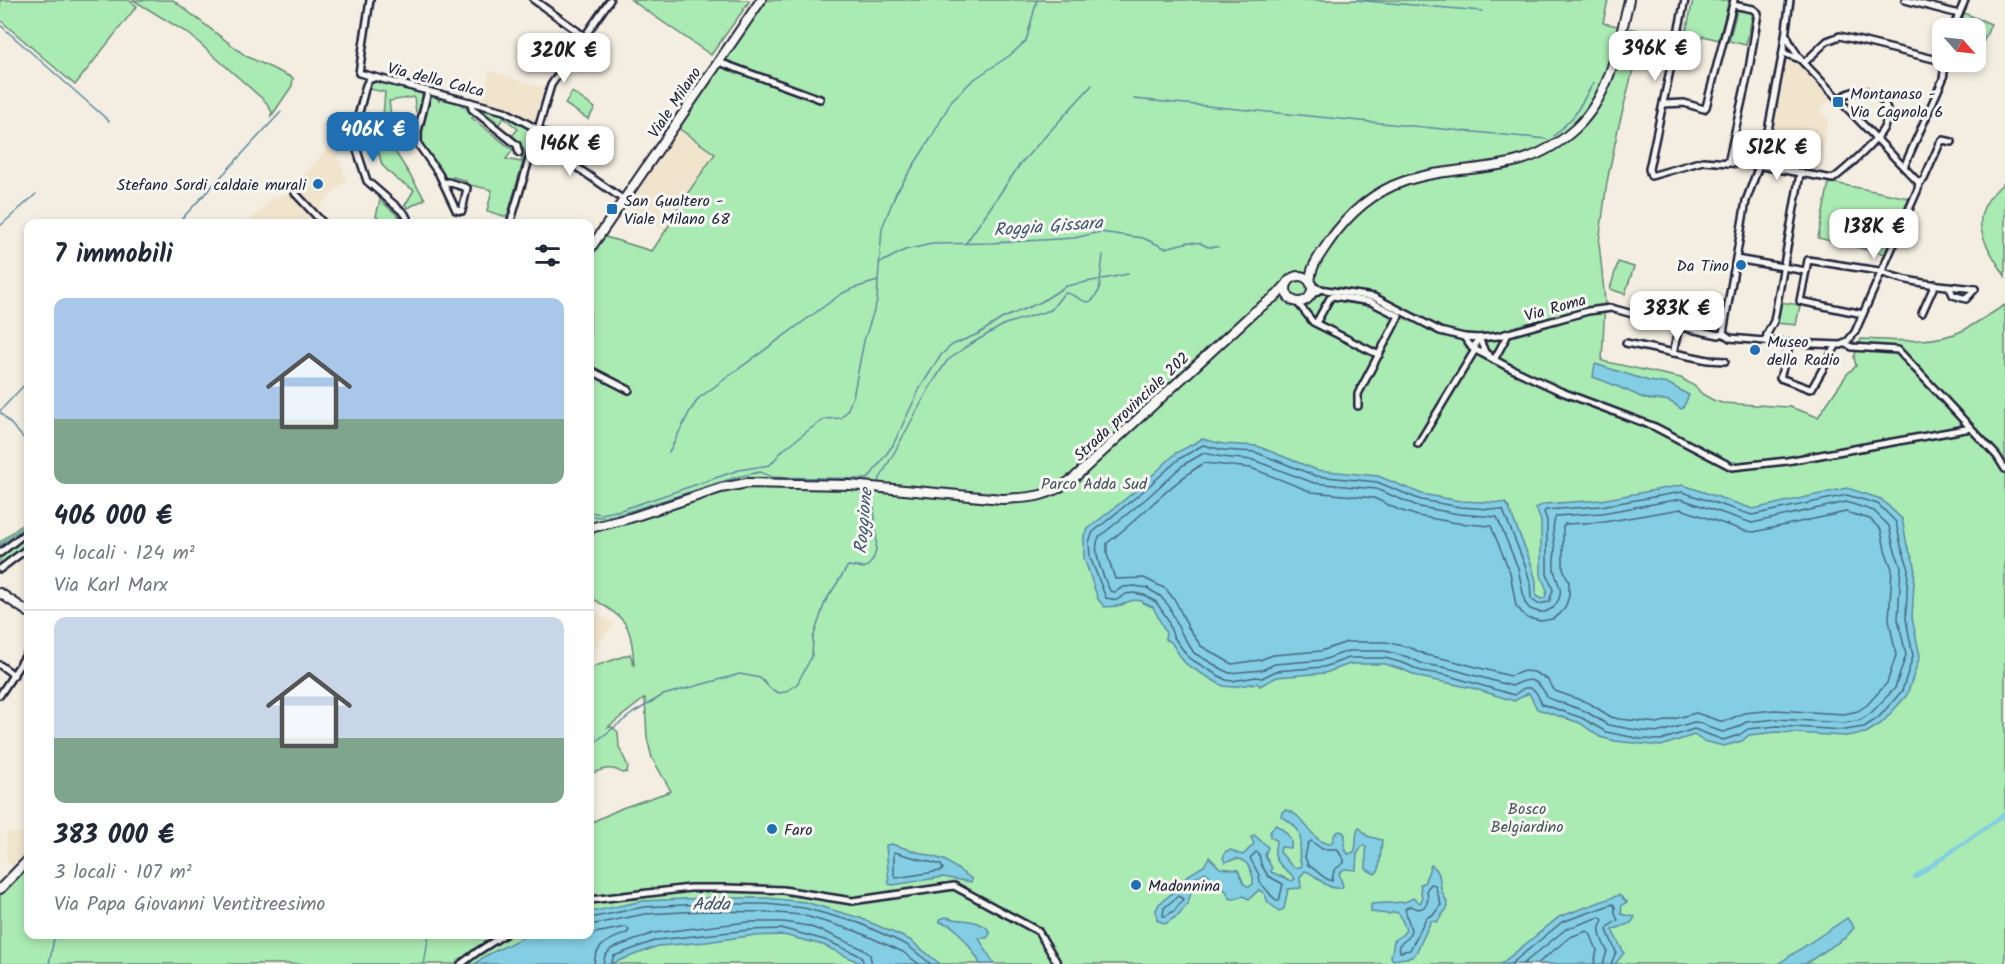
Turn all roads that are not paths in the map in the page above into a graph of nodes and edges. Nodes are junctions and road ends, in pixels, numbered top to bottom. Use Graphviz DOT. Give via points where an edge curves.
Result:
graph roads {
  1 [pos="370,0"];
  2 [pos="534,0"];
  3 [pos="609,0"];
  4 [pos="761,0"];
  5 [pos="1629,0"];
  6 [pos="1685,0"];
  7 [pos="1790,0"];
  8 [pos="1905,0"];
  9 [pos="1965,0"];
  10 [pos="1734,3"];
  11 [pos="1959,14"];
  12 [pos="1957,18"];
  13 [pos="1786,32"];
  14 [pos="584,36"];
  15 [pos="1793,49"];
  16 [pos="1784,51"];
  17 [pos="1790,55"];
  18 [pos="1932,59"];
  19 [pos="719,62"];
  20 [pos="1803,62"];
  21 [pos="1781,64"];
  22 [pos="1943,72"];
  23 [pos="376,77"];
  24 [pos="428,91"];
  25 [pos="820,99"];
  26 [pos="1839,99"];
  27 [pos="471,102"];
  28 [pos="1663,104"];
  29 [pos="536,129"];
  30 [pos="548,135"];
  31 [pos="1877,138"];
  32 [pos="533,140"];
  33 [pos="1952,142"];
  34 [pos="519,153"];
  35 [pos="1728,162"];
  36 [pos="1759,166"];
  37 [pos="1904,166"];
  38 [pos="1800,174"];
  39 [pos="443,183"];
  40 [pos="1919,183"];
  41 [pos="295,193"];
  42 [pos="624,200"];
  43 [pos="319,219"];
  44 [pos="408,219"];
  45 [pos="511,219"];
  46 [pos="594,243"];
  47 [pos="1736,259"];
  48 [pos="1317,260"];
  49 [pos="1784,267"];
  50 [pos="1806,271"];
  51 [pos="1881,272"];
  52 [pos="1297,276"];
  53 [pos="1311,284"];
  54 [pos="1935,284"];
  55 [pos="1286,285"];
  56 [pos="1948,286"];
  57 [pos="1323,289"];
  58 [pos="1309,297"];
  59 [pos="1668,298"];
  60 [pos="1272,299"];
  61 [pos="1293,300"];
  62 [pos="1306,311"];
  63 [pos="1922,313"];
  64 [pos="1863,314"];
  65 [pos="1660,322"];
  66 [pos="1316,323"];
  67 [pos="1679,327"];
  68 [pos="1723,333"];
  69 [pos="1508,334"];
  70 [pos="1464,337"];
  71 [pos="1481,341"];
  72 [pos="1766,341"];
  73 [pos="1626,343"];
  74 [pos="1790,343"];
  75 [pos="1845,344"];
  76 [pos="1836,346"];
  77 [pos="1475,350"];
  78 [pos="1673,353"];
  79 [pos="1379,355"];
  80 [pos="1494,360"];
  81 [pos="1725,361"];
  82 [pos="594,372"];
  83 [pos="629,390"];
  84 [pos="1358,406"];
  85 [pos="1971,428"];
  86 [pos="1418,444"];
  87 [pos="2005,469"];
  88 [pos="594,527"];
  89 [pos="24,534"];
  90 [pos="24,551"];
  91 [pos="0,553"];
  92 [pos="0,569"];
  93 [pos="2,594"];
  94 [pos="24,609"];
  95 [pos="24,659"];
  96 [pos="21,664"];
  97 [pos="0,665"];
  98 [pos="24,666"];
  99 [pos="14,675"];
  100 [pos="0,695"];
  101 [pos="24,864"];
  102 [pos="0,889"];
  103 [pos="594,900"];
  104 [pos="497,939"];
  105 [pos="461,964"];
  106 [pos="1058,964"];
  1 -- 23 [label="street, Via della Calca" via="359,73"];
  2 -- 14 [label="street"];
  3 -- 14 [label="street"];
  4 -- 19 [label="street, Viale Milano"];
  5 -- 48 [label="street, Strada provinciale 202" via="1604,89 1565,138 1543,153 1523,160 1426,176 1387,189 1353,212"];
  6 -- 28 [label="street"];
  7 -- 13 [label="street"];
  8 -- 11 [label="street"];
  9 -- 11 [label="street"];
  10 -- 28 [label="street" via="1706,107"];
  10 -- 35 [label="street" via="1758,13"];
  11 -- 12 [label="street"];
  13 -- 15 [label="street"];
  13 -- 16 [label="street"];
  14 -- 29 [label="street" via="550,85"];
  15 -- 16 [label="street"];
  15 -- 20 [label="street"];
  16 -- 17 [label="street"];
  16 -- 21 [label="street"];
  17 -- 20 [label="street"];
  17 -- 21 [label="street"];
  18 -- 20 [label="street" via="1840,36 1827,41"];
  19 -- 25 [label="street"];
  19 -- 42 [label="street, Viale Milano"];
  20 -- 26 [label="street"];
  21 -- 36 [label="street"];
  22 -- 37 [label="street"];
  23 -- 24 [label="street, Via della Calca"];
  23 -- 44 [label="street" via="366,85 353,138 367,181"];
  24 -- 27 [label="street, Via della Calca"];
  24 -- 39 [label="street" via="417,144"];
  26 -- 31 [label="street"];
  26 -- 31 [label="street" via="1859,90 1879,97 1887,117"];
  27 -- 29 [label="street, Via della Calca" via="507,112"];
  27 -- 34 [label="street" via="472,109 517,146"];
  28 -- 35 [label="street" via="1649,173 1653,176 1703,160"];
  29 -- 30 [label="street, Via della Calca"];
  29 -- 32 [label="street"];
  30 -- 32 [label="street" via="540,134"];
  30 -- 42 [label="street, Via della Calca" via="566,147 576,168"];
  31 -- 37 [label="street"];
  31 -- 38 [label="street" via="1833,179"];
  32 -- 45 [label="street"];
  33 -- 40 [label="street" via="1941,141"];
  35 -- 36 [label="street"];
  36 -- 38 [label="street"];
  36 -- 47 [label="street" via="1746,201"];
  37 -- 40 [label="street"];
  38 -- 49 [label="street"];
  39 -- 39 [label="street" via="456,210 462,211 467,188"];
  40 -- 51 [label="street"];
  41 -- 43 [label="street"];
  42 -- 46 [label="street, Viale Milano"];
  47 -- 49 [label="street"];
  47 -- 68 [label="street"];
  48 -- 52 [label="street, Strada provinciale 202"];
  48 -- 53 [label="street, Strada provinciale 202"];
  49 -- 50 [label="street"];
  49 -- 72 [label="street" via="1774,321"];
  50 -- 51 [label="street" via="1808,260 1812,259"];
  50 -- 64 [label="street" via="1800,301"];
  51 -- 54 [label="street"];
  51 -- 64 [label="street"];
  52 -- 53 [label="street"];
  52 -- 55 [label="street, Strada provinciale 202"];
  53 -- 57 [label="street, Via Roma"];
  53 -- 58 [label="street, Strada provinciale 202"];
  54 -- 56 [label="street"];
  54 -- 63 [label="street"];
  55 -- 60 [label="street, Strada provinciale 202"];
  55 -- 61 [label="street"];
  56 -- 56 [label="street" via="1975,289 1966,298 1953,295"];
  57 -- 58 [label="street"];
  57 -- 70 [label="street, Via Roma" via="1374,297 1440,331"];
  58 -- 61 [label="street"];
  58 -- 62 [label="street"];
  59 -- 65 [label="street"];
  60 -- 61 [label="street"];
  60 -- 88 [label="street, Strada provinciale 202" via="1074,478 1035,498 1002,499 827,484 740,483"];
  61 -- 62 [label="street"];
  62 -- 66 [label="street"];
  64 -- 75 [label="street"];
  65 -- 67 [label="street, Via Roma"];
  65 -- 69 [label="street, Via Roma" via="1606,308"];
  66 -- 79 [label="street"];
  66 -- 79 [label="street" via="1332,296 1381,306 1399,316"];
  67 -- 68 [label="street, Via Roma"];
  67 -- 78 [label="street"];
  68 -- 72 [label="street, Via Roma" via="1728,338"];
  69 -- 71 [label="street, Via Roma"];
  69 -- 80 [label="street"];
  70 -- 71 [label="street, Via Roma"];
  70 -- 77 [label="street"];
  71 -- 77 [label="street" via="1475,344"];
  71 -- 80 [label="street"];
  72 -- 74 [label="street, Via Roma"];
  73 -- 78 [label="street"];
  74 -- 76 [label="street, Via Roma"];
  74 -- 76 [label="street" via="1780,378 1811,389"];
  75 -- 76 [label="street, Via Roma"];
  75 -- 85 [label="street" via="1898,350"];
  77 -- 80 [label="street"];
  77 -- 86 [label="street"];
  78 -- 81 [label="street"];
  79 -- 84 [label="street" via="1358,394"];
  80 -- 85 [label="street" via="1562,392 1655,427 1732,467"];
  82 -- 83 [label="street"];
  85 -- 87 [label="street"];
  89 -- 91 [label="street"];
  90 -- 92 [label="street"];
  93 -- 94 [label="street"];
  95 -- 96 [label="street"];
  96 -- 98 [label="street"];
  96 -- 99 [label="street"];
  97 -- 99 [label="street"];
  99 -- 100 [label="street"];
  101 -- 102 [label="street"];
  103 -- 106 [label="street" via="690,888 727,888 783,890 852,901 954,886 1038,931"];
  104 -- 105 [label="street"];
}
